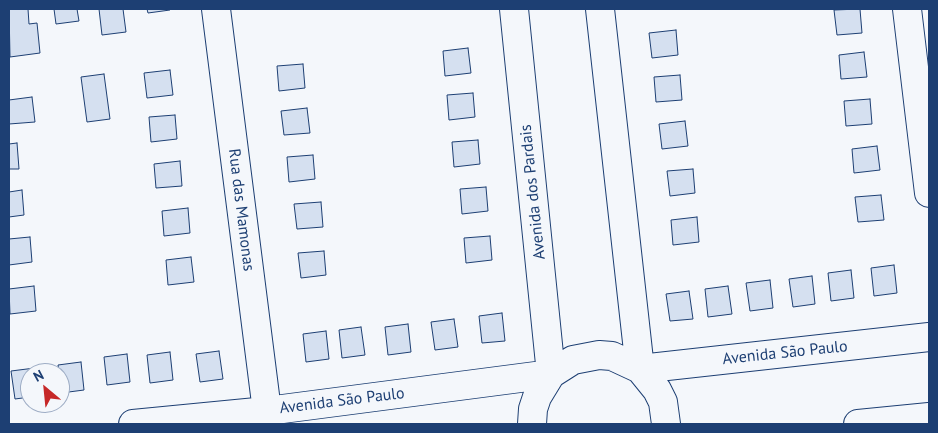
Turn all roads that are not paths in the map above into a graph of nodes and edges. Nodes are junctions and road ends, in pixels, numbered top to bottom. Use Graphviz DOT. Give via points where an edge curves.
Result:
graph roads {
  1 [pos="216,9"];
  2 [pos="514,9"];
  3 [pos="600,9"];
  4 [pos="908,9"];
  5 [pos="929,193"];
  6 [pos="929,337"];
  7 [pos="640,368"];
  8 [pos="551,374"];
  9 [pos="267,411"];
  10 [pos="929,416"];
  11 [pos="133,424"];
  12 [pos="532,424"];
  13 [pos="666,424"];
  14 [pos="858,424"];
  1 -- 9 [label="street, Rua das Mamonas"];
  2 -- 8 [label="street, Avenida dos Pardais"];
  3 -- 7 [label="street"];
  4 -- 5 [label="street"];
  6 -- 7 [label="street, Avenida São Paulo"];
  7 -- 8 [label="street" via="612,356 599,355 573,360"];
  7 -- 13 [label="street" via="658,390"];
  8 -- 9 [label="street, Avenida São Paulo"];
  8 -- 12 [label="street" via="537,396"];
  9 -- 11 [label="street, Avenida São Paulo"];
  10 -- 14 [label="street"];
}
